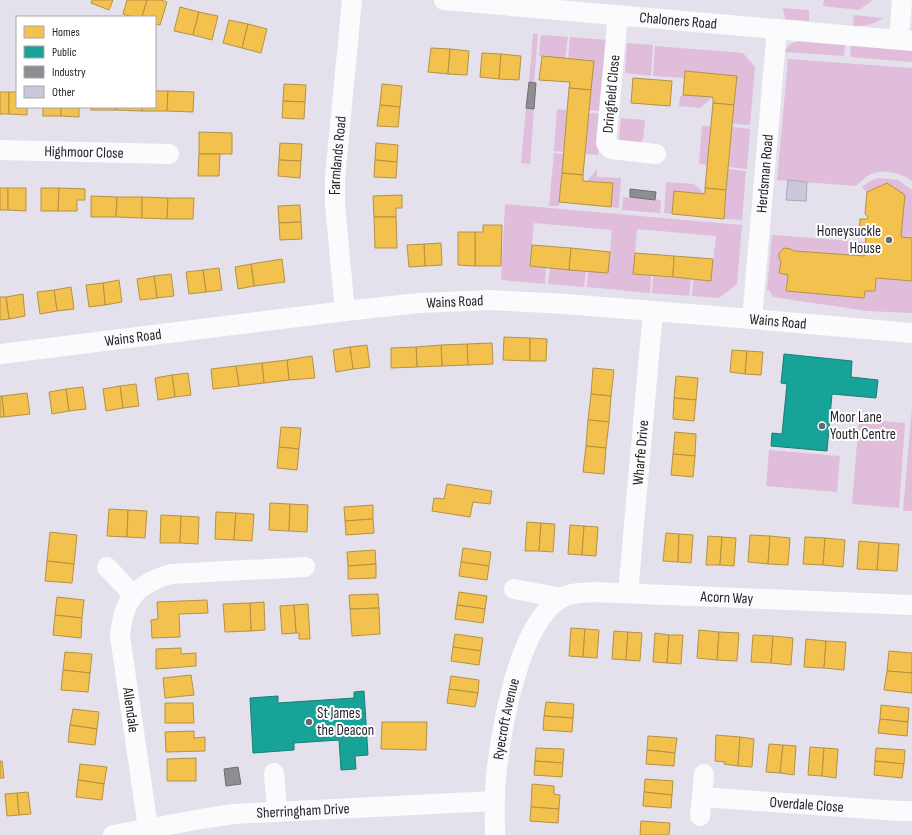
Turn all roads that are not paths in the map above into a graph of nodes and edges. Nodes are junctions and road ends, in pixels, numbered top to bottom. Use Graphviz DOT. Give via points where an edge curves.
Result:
graph roads {
  1 [pos="352,0"];
  2 [pos="444,0"];
  3 [pos="902,0"];
  4 [pos="618,15"];
  5 [pos="777,29"];
  6 [pos="906,40"];
  7 [pos="0,150"];
  8 [pos="169,154"];
  9 [pos="656,154"];
  10 [pos="345,311"];
  11 [pos="652,311"];
  12 [pos="752,318"];
  13 [pos="912,333"];
  14 [pos="0,354"];
  15 [pos="107,567"];
  16 [pos="305,567"];
  17 [pos="514,589"];
  18 [pos="628,593"];
  19 [pos="133,595"];
  20 [pos="562,598"];
  21 [pos="912,605"];
  22 [pos="546,611"];
  23 [pos="274,773"];
  24 [pos="704,774"];
  25 [pos="494,801"];
  26 [pos="912,811"];
  27 [pos="278,812"];
  28 [pos="148,828"];
  29 [pos="113,835"];
  30 [pos="495,835"];
  1 -- 10 [label="street, Farmlands Road" via="335,178 335,205"];
  2 -- 4 [label="street, Chaloners Road"];
  3 -- 6 [label="street"];
  4 -- 5 [label="street, Chaloners Road"];
  4 -- 9 [label="street, Dringfield Close" via="606,143 611,149"];
  5 -- 6 [label="street, Chaloners Road"];
  5 -- 12 [label="street, Herdsman Road"];
  7 -- 8 [label="street, Highmoor Close"];
  10 -- 11 [label="street, Wains Road" via="419,303 491,300"];
  10 -- 14 [label="street, Wains Road"];
  11 -- 12 [label="street, Wains Road"];
  11 -- 18 [label="street, Wharfe Drive"];
  12 -- 13 [label="street, Wains Road"];
  15 -- 19 [label="street"];
  16 -- 19 [label="street, Allendale" via="171,574 147,584"];
  17 -- 20 [label="street"];
  18 -- 20 [label="street, Acorn Way" via="577,593"];
  18 -- 21 [label="street, Acorn Way"];
  19 -- 28 [label="street, Allendale" via="121,621 120,636"];
  20 -- 22 [label="street, Acorn Way"];
  22 -- 25 [label="street, Ryecroft Avenue" via="535,627 514,681 500,752"];
  23 -- 27 [label="street"];
  24 -- 26 [label="street, Overdale Close" via="701,806"];
  25 -- 27 [label="street, Sherringham Drive"];
  25 -- 30 [label="street, Ryecroft Avenue"];
  27 -- 28 [label="street, Sherringham Drive" via="233,814"];
  28 -- 29 [label="street, Sherringham Drive"];
}
